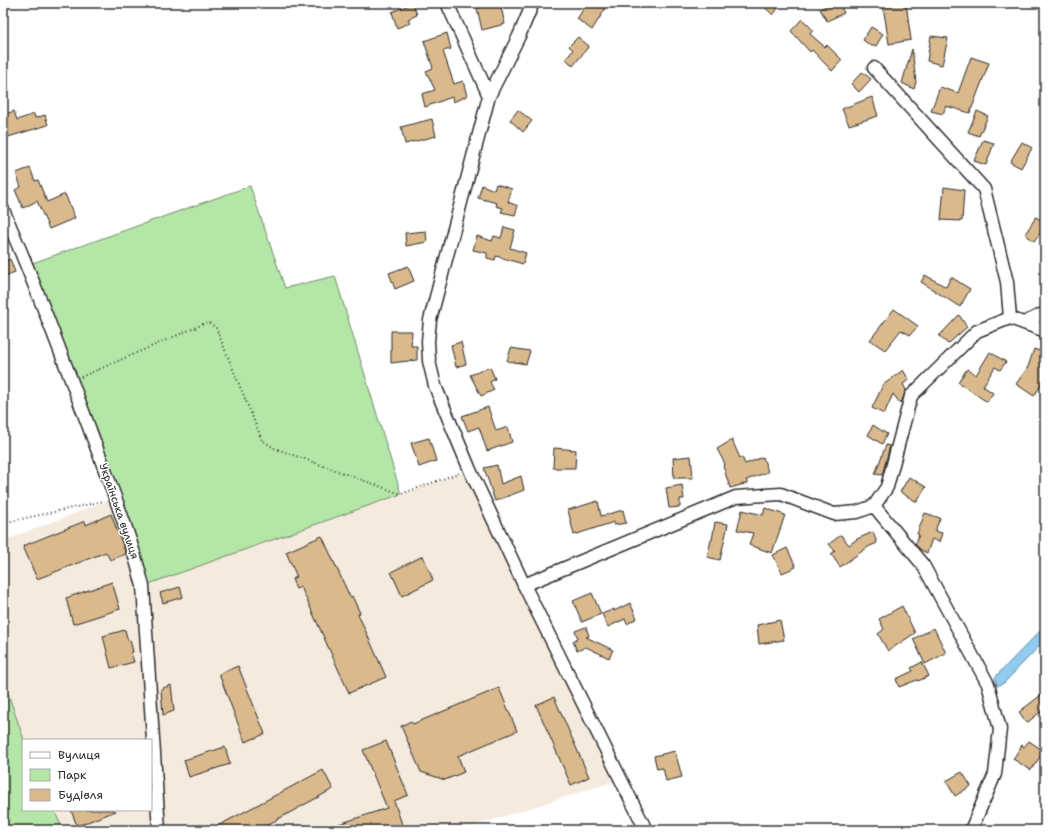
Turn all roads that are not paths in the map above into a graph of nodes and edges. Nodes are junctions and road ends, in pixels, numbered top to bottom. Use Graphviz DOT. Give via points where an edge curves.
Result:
graph roads {
  1 [pos="447,3"];
  2 [pos="533,3"];
  3 [pos="874,68"];
  4 [pos="489,96"];
  5 [pos="3,210"];
  6 [pos="1045,313"];
  7 [pos="1010,318"];
  8 [pos="1024,323"];
  9 [pos="1045,331"];
  10 [pos="874,506"];
  11 [pos="524,585"];
  12 [pos="159,830"];
  13 [pos="646,830"];
  14 [pos="971,830"];
  1 -- 4 [label="street"];
  2 -- 4 [label="street"];
  3 -- 7 [label="street" via="984,190 1007,282"];
  4 -- 11 [label="street" via="435,296 428,341 429,361 435,386 470,470"];
  5 -- 12 [label="street, Українська вулиця" via="72,381 136,554 143,586"];
  6 -- 8 [label="street"];
  7 -- 8 [label="street"];
  7 -- 10 [label="street" via="977,330 911,396 887,487"];
  8 -- 9 [label="street"];
  10 -- 11 [label="street" via="857,512 834,514 781,494 736,497"];
  10 -- 14 [label="street" via="923,565 988,684 1000,729 995,774"];
  11 -- 13 [label="street"];
}
